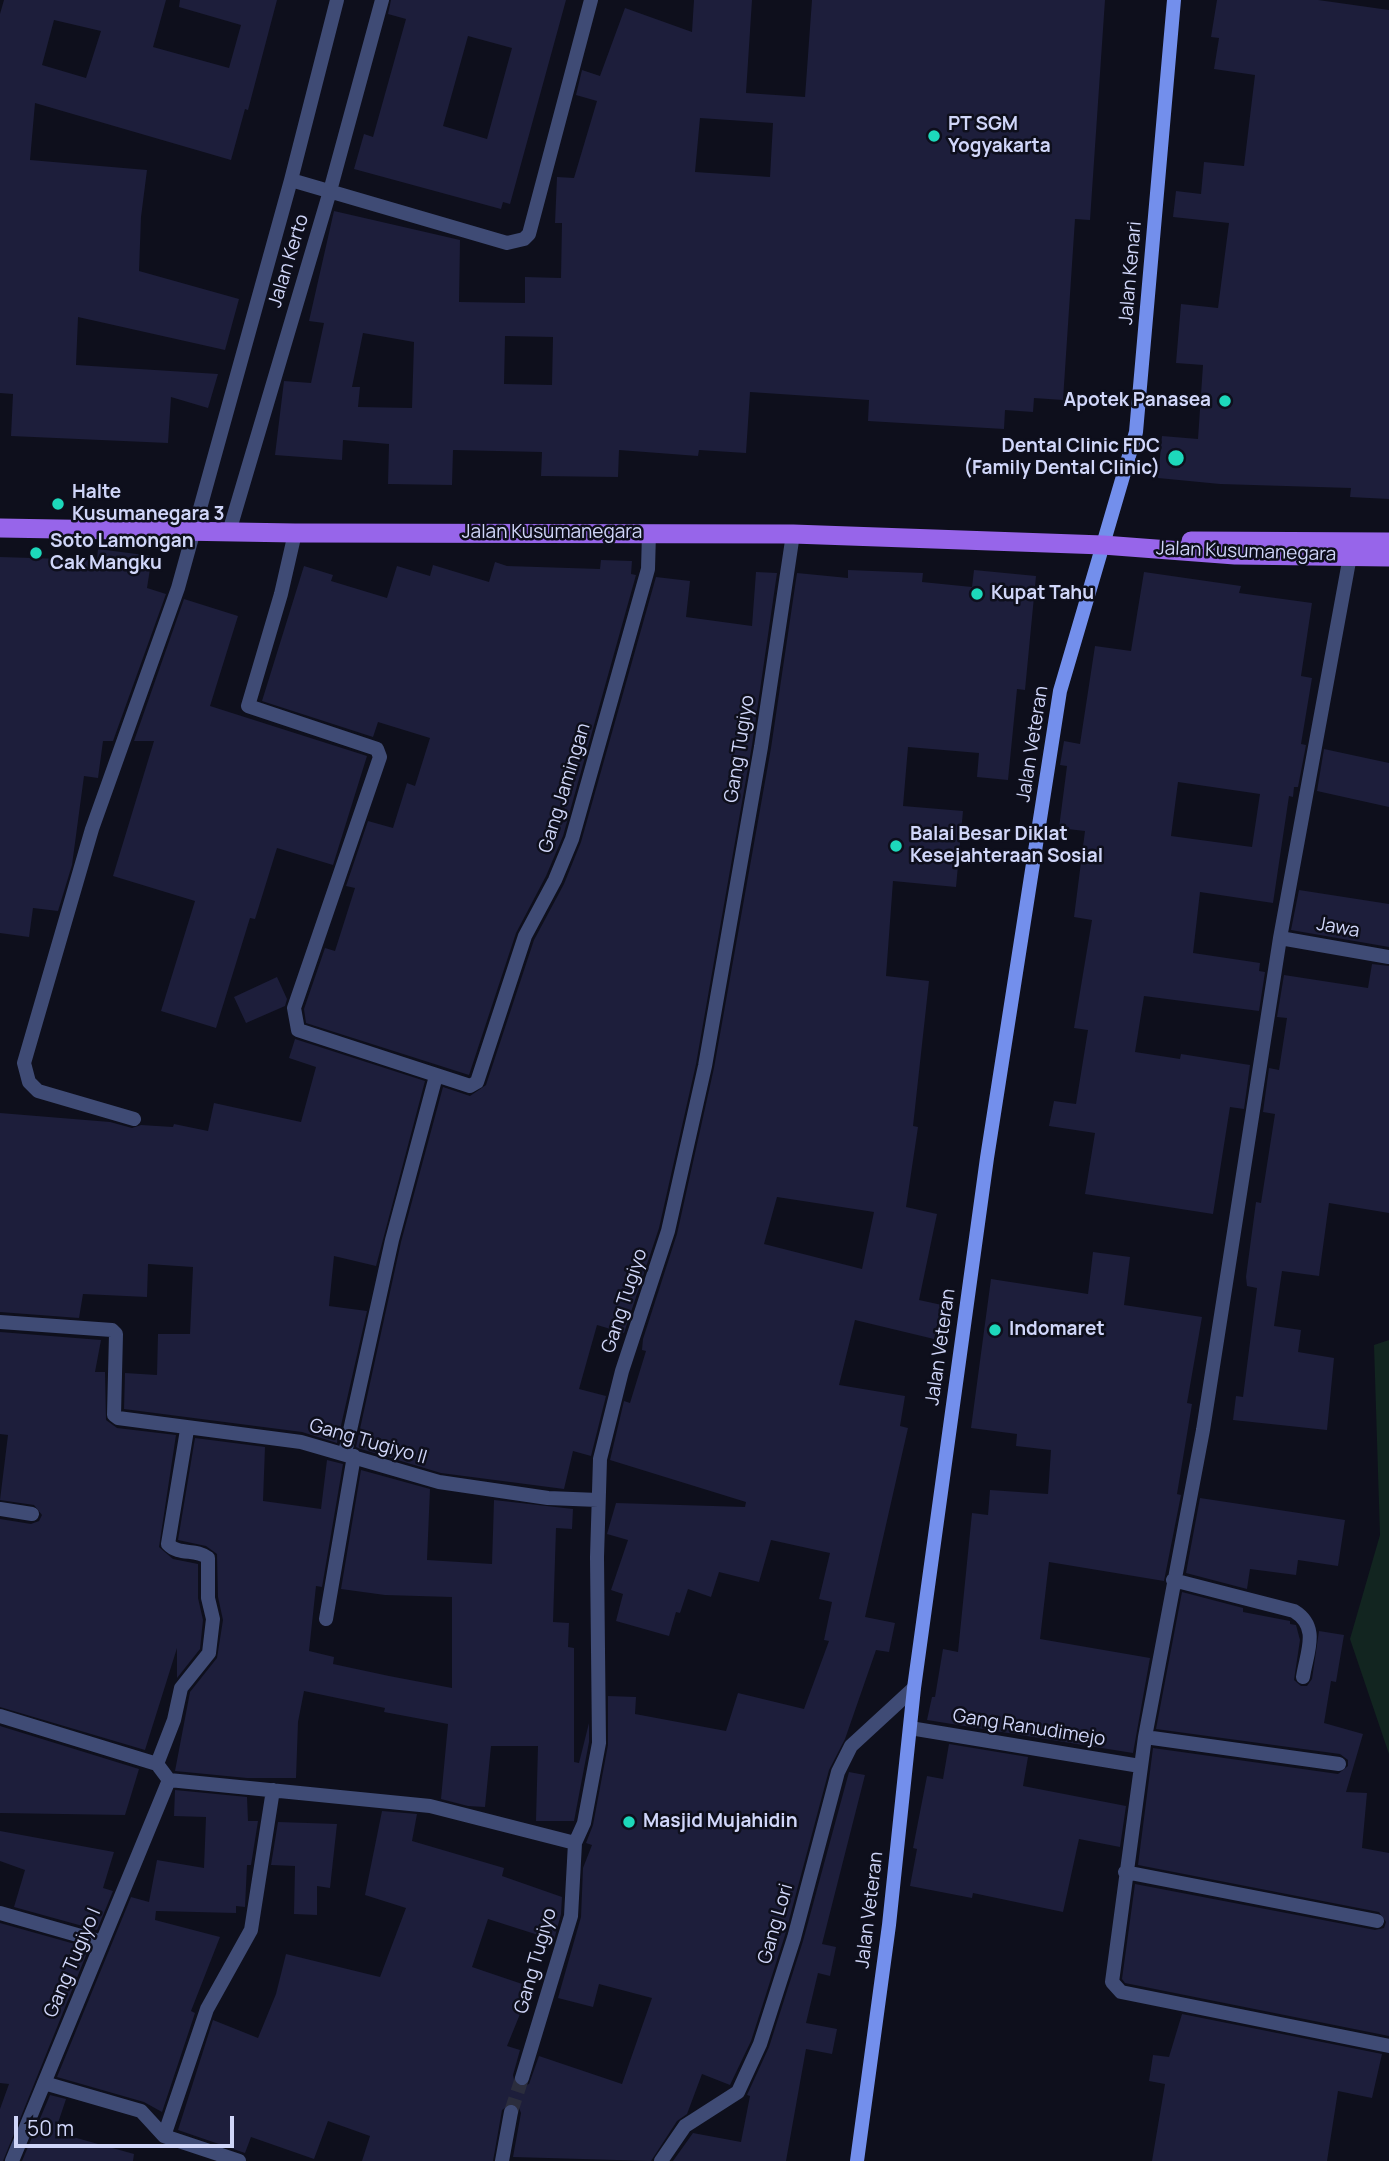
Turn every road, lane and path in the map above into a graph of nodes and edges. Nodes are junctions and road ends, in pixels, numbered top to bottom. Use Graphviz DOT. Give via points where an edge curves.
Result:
graph roads {
  1 [pos="337,0"];
  2 [pos="382,0"];
  3 [pos="591,0"];
  4 [pos="1174,0"];
  5 [pos="292,180"];
  6 [pos="330,191"];
  7 [pos="0,528"];
  8 [pos="193,531"];
  9 [pos="229,532"];
  10 [pos="295,533"];
  11 [pos="649,533"];
  12 [pos="793,534"];
  13 [pos="1389,542"];
  14 [pos="1103,545"];
  15 [pos="1350,556"];
  16 [pos="1389,557"];
  17 [pos="1280,938"];
  18 [pos="1389,957"];
  19 [pos="436,1076"];
  20 [pos="134,1119"];
  21 [pos="0,1322"];
  22 [pos="187,1430"];
  23 [pos="350,1455"];
  24 [pos="598,1500"];
  25 [pos="0,1509"];
  26 [pos="32,1514"];
  27 [pos="1173,1580"];
  28 [pos="327,1619"];
  29 [pos="1303,1677"];
  30 [pos="914,1688"];
  31 [pos="0,1716"];
  32 [pos="910,1728"];
  33 [pos="1145,1737"];
  34 [pos="157,1763"];
  35 [pos="1339,1763"];
  36 [pos="1140,1766"];
  37 [pos="169,1780"];
  38 [pos="273,1790"];
  39 [pos="575,1843"];
  40 [pos="1125,1872"];
  41 [pos="0,1913"];
  42 [pos="1377,1921"];
  43 [pos="102,1942"];
  44 [pos="1389,2046"];
  45 [pos="522,2078"];
  46 [pos="44,2083"];
  47 [pos="511,2112"];
  48 [pos="164,2136"];
  49 [pos="12,2161"];
  50 [pos="239,2161"];
  51 [pos="502,2161"];
  52 [pos="661,2161"];
  53 [pos="857,2161"];
  1 -- 5 [label="street, Jalan Kerto"];
  2 -- 6 [label="street, Jalan Kerto"];
  3 -- 6 [label="street" via="524,239 507,243"];
  4 -- 14 [label="main road, Jalan Kenari" via="1136,432"];
  5 -- 6 [label="street"];
  5 -- 8 [label="street, Jalan Kerto"];
  6 -- 9 [label="street, Jalan Kerto"];
  7 -- 8 [label="main road, Jalan Kusumanegara"];
  8 -- 9 [label="main road, Jalan Kusumanegara"];
  8 -- 20 [label="street, Jalan Kerto" via="178,588 92,829 24,1063 29,1082 38,1091"];
  9 -- 10 [label="main road, Jalan Kusumanegara"];
  10 -- 11 [label="main road, Jalan Kusumanegara"];
  10 -- 19 [label="street" via="248,706 377,748 380,757 294,1008 295,1020 298,1030"];
  11 -- 12 [label="main road, Jalan Kusumanegara"];
  11 -- 19 [label="street, Gang Jamingan" via="648,569 572,839 525,936 474,1085"];
  12 -- 14 [label="main road, Jalan Kusumanegara"];
  12 -- 24 [label="street, Gang Tugiyo" via="705,1066 668,1231 607,1423"];
  13 -- 14 [label="main road, Jalan Kusumanegara" via="1236,539"];
  14 -- 15 [label="main road, Jalan Kusumanegara" via="1235,555"];
  14 -- 30 [label="main road, Jalan Veteran" via="1060,691 987,1158"];
  15 -- 16 [label="main road, Jalan Kusumanegara"];
  15 -- 17 [label="street"];
  17 -- 18 [label="street, Jawa"];
  17 -- 27 [label="street" via="1203,1430"];
  19 -- 23 [label="street" via="392,1240"];
  21 -- 22 [label="street, Gang Tugiyo II" via="112,1330 116,1334 114,1415"];
  22 -- 23 [label="street, Gang Tugiyo II" via="264,1436"];
  22 -- 34 [label="street" via="169,1544 178,1551 202,1553 208,1558 213,1619 209,1653 181,1688"];
  23 -- 24 [label="street, Gang Tugiyo II" via="439,1482 548,1498"];
  23 -- 28 [label="street"];
  24 -- 39 [label="street, Gang Tugiyo" via="599,1743 584,1822"];
  25 -- 26 [label="street"];
  27 -- 29 [label="street" via="1293,1611 1306,1619 1311,1627"];
  27 -- 33 [label="street"];
  30 -- 32 [label="main road, Jalan Veteran"];
  30 -- 52 [label="street, Gang Lori" via="850,1746 838,1772 790,1950 760,2044 738,2092 685,2126"];
  31 -- 34 [label="street"];
  32 -- 36 [label="street, Gang Ranudimejo"];
  32 -- 53 [label="main road, Jalan Veteran"];
  33 -- 35 [label="street"];
  33 -- 36 [label="street"];
  34 -- 37 [label="street"];
  36 -- 40 [label="street"];
  37 -- 38 [label="street"];
  37 -- 43 [label="street, Gang Tugiyo I"];
  38 -- 39 [label="street" via="430,1806"];
  38 -- 48 [label="street" via="251,1930 207,2009"];
  39 -- 45 [label="street, Gang Tugiyo" via="570,1916"];
  40 -- 42 [label="street"];
  40 -- 44 [label="street" via="1112,1982 1116,1989"];
  41 -- 43 [label="street"];
  43 -- 46 [label="street, Gang Tugiyo I"];
  46 -- 48 [label="street" via="141,2111"];
  46 -- 49 [label="street, Gang Tugiyo I"];
  47 -- 51 [label="street"];
  48 -- 50 [label="street"];
}
